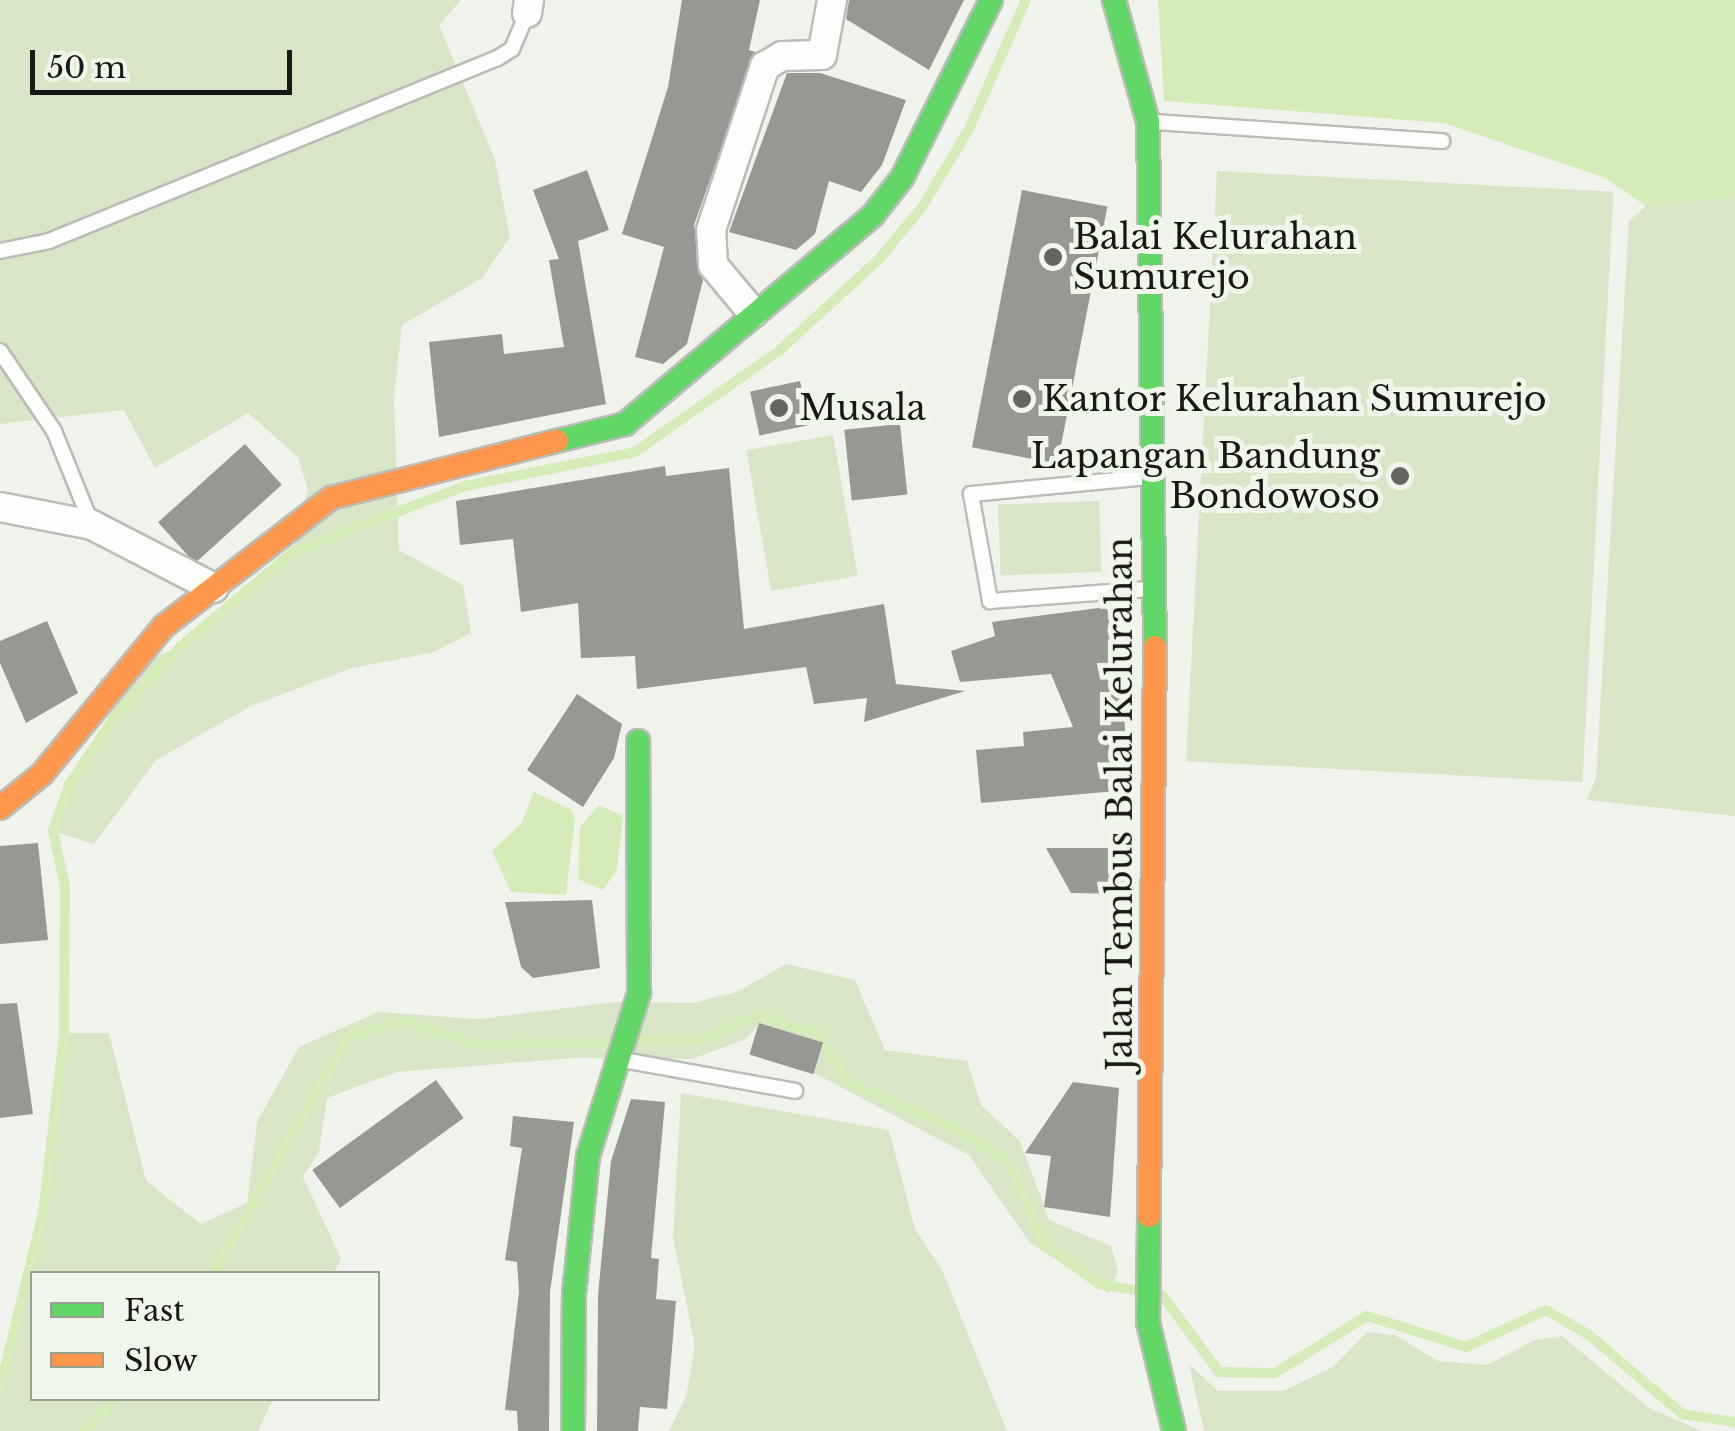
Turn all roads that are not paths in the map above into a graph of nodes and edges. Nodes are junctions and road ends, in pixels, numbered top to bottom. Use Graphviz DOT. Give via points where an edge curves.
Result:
graph roads {
  1 [pos="832,0"];
  2 [pos="991,0"];
  3 [pos="1114,0"];
  4 [pos="528,7"];
  5 [pos="1148,122"];
  6 [pos="1442,141"];
  7 [pos="0,251"];
  8 [pos="754,313"];
  9 [pos="0,351"];
  10 [pos="1156,476"];
  11 [pos="0,507"];
  12 [pos="92,525"];
  13 [pos="214,588"];
  14 [pos="1156,588"];
  15 [pos="638,741"];
  16 [pos="0,808"];
  17 [pos="622,1060"];
  18 [pos="795,1092"];
  19 [pos="573,1431"];
  20 [pos="1174,1431"];
  1 -- 8 [label="street" via="822,55 782,56 764,66 710,230 713,265"];
  2 -- 8 [label="street" via="902,178 822,263"];
  3 -- 5 [label="street, Jalan Tembus Balai Kelurahan"];
  4 -- 7 [label="lane" via="512,49 496,59 49,240"];
  5 -- 6 [label="lane"];
  5 -- 10 [label="street, Jalan Tembus Balai Kelurahan"];
  8 -- 13 [label="street" via="625,424 331,498"];
  9 -- 12 [label="lane" via="54,431"];
  10 -- 14 [label="street, Jalan Tembus Balai Kelurahan"];
  10 -- 14 [label="lane" via="971,494 990,601"];
  11 -- 12 [label="street"];
  12 -- 13 [label="street"];
  13 -- 16 [label="street" via="164,626 42,774"];
  14 -- 20 [label="street, Jalan Tembus Balai Kelurahan" via="1148,1322"];
  15 -- 17 [label="street" via="639,993"];
  17 -- 18 [label="lane"];
  17 -- 19 [label="street" via="588,1156 574,1294"];
}
